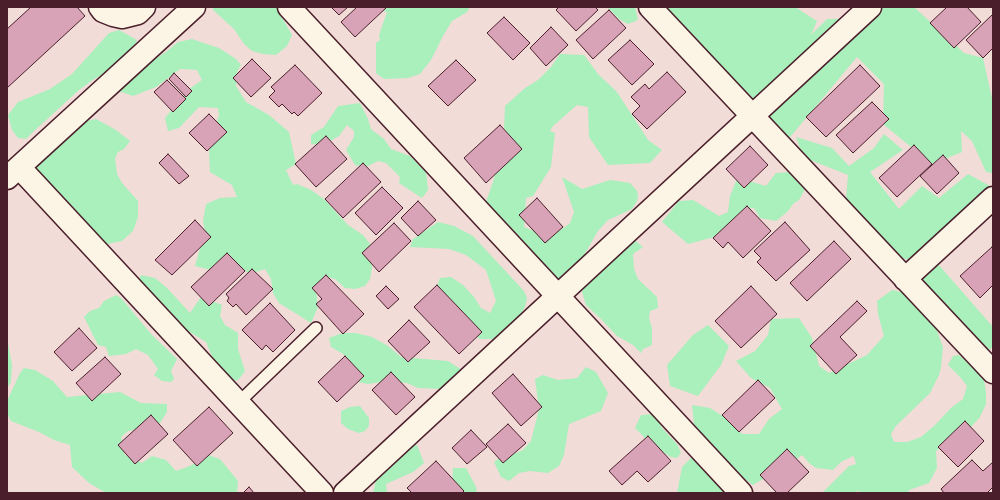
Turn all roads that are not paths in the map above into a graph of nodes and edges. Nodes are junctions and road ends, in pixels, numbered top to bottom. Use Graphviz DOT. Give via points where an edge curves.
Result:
graph roads {
  1 [pos="100,7"];
  2 [pos="144,7"];
  3 [pos="194,7"];
  4 [pos="289,7"];
  5 [pos="650,7"];
  6 [pos="870,7"];
  7 [pos="752,115"];
  8 [pos="13,172"];
  9 [pos="993,198"];
  10 [pos="906,279"];
  11 [pos="559,296"];
  12 [pos="316,328"];
  13 [pos="993,372"];
  14 [pos="238,403"];
  15 [pos="322,493"];
  16 [pos="345,493"];
  17 [pos="741,493"];
  1 -- 2 [label="street" via="103,11 122,17 138,13"];
  3 -- 8 [label="street"];
  4 -- 11 [label="street"];
  5 -- 7 [label="street"];
  6 -- 7 [label="street"];
  7 -- 10 [label="street"];
  7 -- 11 [label="street"];
  8 -- 14 [label="street"];
  9 -- 10 [label="street"];
  10 -- 13 [label="street"];
  11 -- 16 [label="street"];
  11 -- 17 [label="street"];
  12 -- 14 [label="lane"];
  14 -- 15 [label="street"];
}
